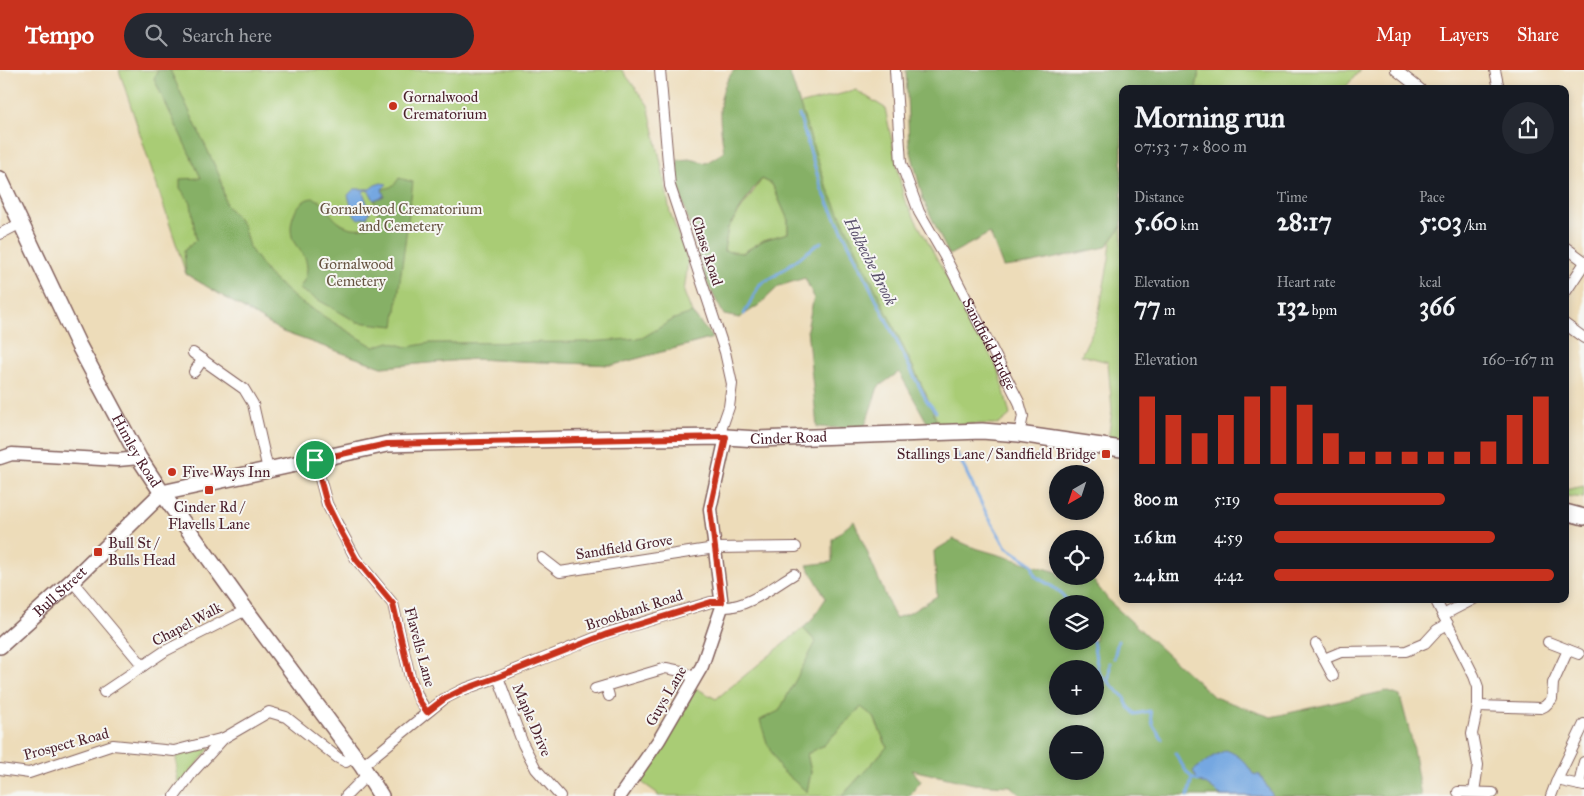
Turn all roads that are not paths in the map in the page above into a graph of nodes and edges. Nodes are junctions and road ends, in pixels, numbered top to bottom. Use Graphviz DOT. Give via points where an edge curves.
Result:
graph roads {
  1 [pos="660,70"];
  2 [pos="895,70"];
  3 [pos="1396,70"];
  4 [pos="1496,70"];
  5 [pos="1415,85"];
  6 [pos="1498,85"];
  7 [pos="0,179"];
  8 [pos="20,223"];
  9 [pos="0,234"];
  10 [pos="1569,250"];
  11 [pos="1584,262"];
  12 [pos="1569,286"];
  13 [pos="1569,327"];
  14 [pos="1584,338"];
  15 [pos="194,354"];
  16 [pos="203,360"];
  17 [pos="194,372"];
  18 [pos="1019,434"];
  19 [pos="724,437"];
  20 [pos="1119,448"];
  21 [pos="0,458"];
  22 [pos="139,458"];
  23 [pos="315,460"];
  24 [pos="268,470"];
  25 [pos="162,493"];
  26 [pos="796,546"];
  27 [pos="715,548"];
  28 [pos="542,558"];
  29 [pos="794,574"];
  30 [pos="72,581"];
  31 [pos="1437,603"];
  32 [pos="1468,603"];
  33 [pos="722,605"];
  34 [pos="246,610"];
  35 [pos="1445,620"];
  36 [pos="1548,642"];
  37 [pos="1316,644"];
  38 [pos="0,646"];
  39 [pos="1568,650"];
  40 [pos="1579,654"];
  41 [pos="1324,659"];
  42 [pos="143,666"];
  43 [pos="1334,676"];
  44 [pos="498,677"];
  45 [pos="695,678"];
  46 [pos="603,691"];
  47 [pos="104,692"];
  48 [pos="1478,706"];
  49 [pos="427,712"];
  50 [pos="1584,724"];
  51 [pos="224,738"];
  52 [pos="1584,762"];
  53 [pos="362,765"];
  54 [pos="0,769"];
  55 [pos="1557,780"];
  56 [pos="1582,786"];
  57 [pos="1458,792"];
  58 [pos="1474,792"];
  59 [pos="1492,794"];
  60 [pos="175,796"];
  61 [pos="346,796"];
  62 [pos="380,796"];
  63 [pos="560,796"];
  64 [pos="620,796"];
  65 [pos="1551,796"];
  1 -- 19 [label="street, Chase Road" via="670,186 725,352 732,384 722,427"];
  2 -- 18 [label="street, Sandfield Bridge" via="901,163 919,212 946,257 1019,402 1023,416"];
  3 -- 5 [label="street"];
  4 -- 6 [label="street"];
  7 -- 8 [label="main road, Himley Road"];
  8 -- 9 [label="street"];
  8 -- 22 [label="main road, Himley Road" via="79,346"];
  10 -- 11 [label="street"];
  11 -- 12 [label="street"];
  13 -- 14 [label="street"];
  15 -- 16 [label="street"];
  16 -- 17 [label="street"];
  16 -- 24 [label="street" via="244,389 253,404"];
  18 -- 19 [label="main road, Cinder Road" via="982,431 757,439"];
  18 -- 20 [label="main road"];
  19 -- 23 [label="main road, Cinder Road" via="387,444"];
  19 -- 27 [label="street" via="710,509"];
  21 -- 22 [label="street" via="12,454 118,460"];
  22 -- 25 [label="main road, Himley Road"];
  23 -- 24 [label="main road, Cinder Road"];
  23 -- 49 [label="street, Flavells Lane" via="327,504 340,530 356,559 393,604 410,677"];
  24 -- 25 [label="main road, Cinder Road"];
  25 -- 30 [label="main road, Bull Street"];
  25 -- 34 [label="main road, Himley Road"];
  26 -- 27 [label="street, Sandfield Grove"];
  27 -- 28 [label="street, Sandfield Grove" via="560,572"];
  27 -- 33 [label="street"];
  29 -- 33 [label="street, Brookbank Road" via="744,604 729,608"];
  30 -- 38 [label="main road, Bull Street"];
  30 -- 42 [label="street, Chapel Walk"];
  31 -- 35 [label="street"];
  32 -- 35 [label="street"];
  33 -- 44 [label="street, Brookbank Road" via="711,602 607,634"];
  33 -- 45 [label="street, Guys Lane"];
  34 -- 42 [label="street, Chapel Walk" via="165,651"];
  34 -- 53 [label="main road, Himley Road"];
  35 -- 41 [label="street" via="1424,643 1406,652 1341,652"];
  35 -- 48 [label="street" via="1474,676 1478,687"];
  36 -- 39 [label="street"];
  37 -- 41 [label="street"];
  39 -- 40 [label="street"];
  39 -- 48 [label="street" via="1553,683 1552,699 1546,706"];
  41 -- 43 [label="street"];
  42 -- 47 [label="street, Chapel Walk"];
  44 -- 49 [label="street, Brookbank Road" via="462,690"];
  44 -- 63 [label="street, Maple Drive" via="523,744 536,768"];
  45 -- 46 [label="street" via="666,668"];
  45 -- 64 [label="street, Guys Lane" via="659,740"];
  48 -- 58 [label="street" via="1472,734 1478,765"];
  49 -- 53 [label="street, Brookbank Road"];
  50 -- 55 [label="street"];
  51 -- 53 [label="street, Prospect Road" via="269,712 286,717 338,758"];
  51 -- 54 [label="street, Prospect Road" via="174,750 113,745 29,773"];
  51 -- 60 [label="street"];
  52 -- 56 [label="street"];
  53 -- 61 [label="street, Brookbank Road"];
  53 -- 62 [label="main road, Himley Road"];
  55 -- 56 [label="street"];
  55 -- 65 [label="street"];
  57 -- 58 [label="street"];
  58 -- 59 [label="street"];
}
